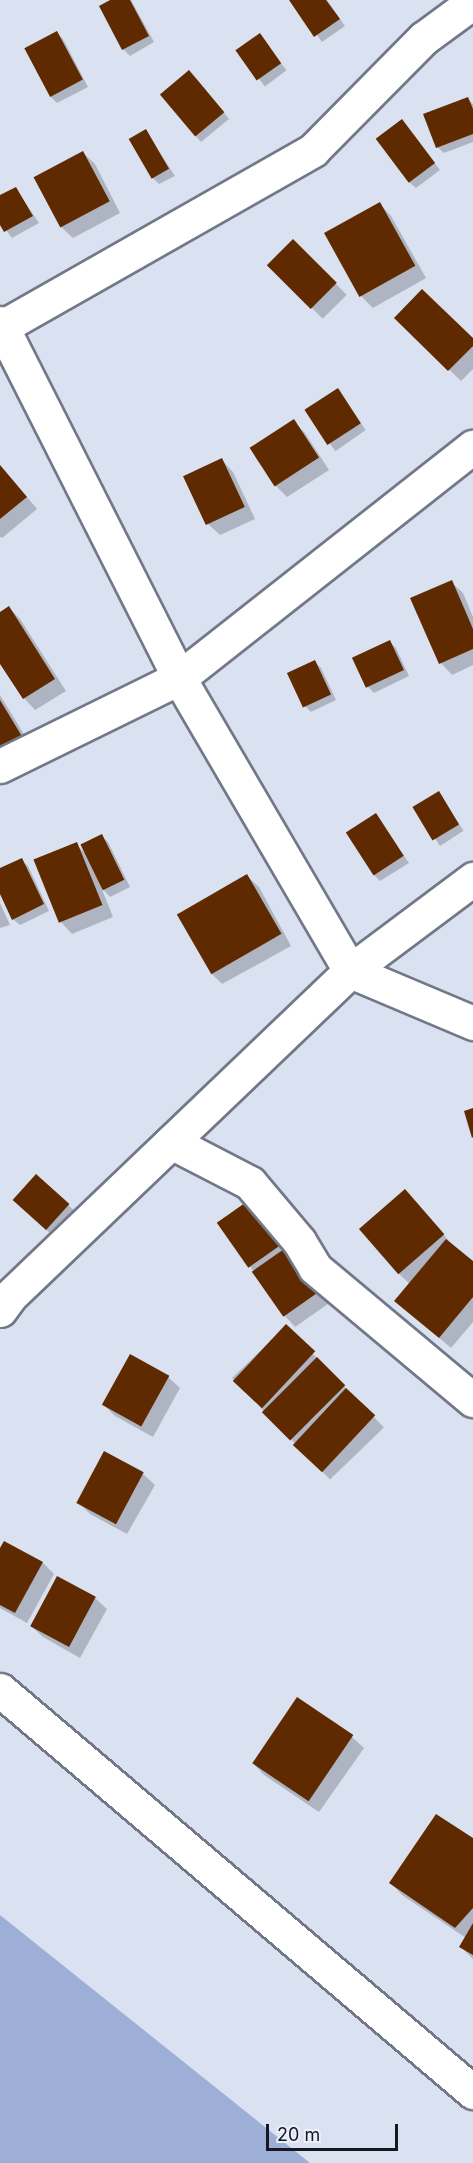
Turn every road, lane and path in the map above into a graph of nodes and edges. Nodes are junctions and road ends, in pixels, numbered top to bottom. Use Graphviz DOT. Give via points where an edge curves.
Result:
graph roads {
  1 [pos="473,2"];
  2 [pos="1,326"];
  3 [pos="473,447"];
  4 [pos="179,678"];
  5 [pos="0,766"];
  6 [pos="473,879"];
  7 [pos="350,971"];
  8 [pos="473,1023"];
  9 [pos="171,1142"];
  10 [pos="3,1298"];
  11 [pos="473,1400"];
  12 [pos="0,1690"];
  13 [pos="473,2092"];
  1 -- 2 [label="street" via="424,38 313,150"];
  2 -- 4 [label="street"];
  3 -- 4 [label="street"];
  4 -- 5 [label="street"];
  4 -- 7 [label="street"];
  6 -- 7 [label="street"];
  7 -- 8 [label="street"];
  7 -- 9 [label="street"];
  9 -- 10 [label="street"];
  9 -- 11 [label="street" via="250,1183 299,1241 315,1268"];
  12 -- 13 [label="street"];
}
